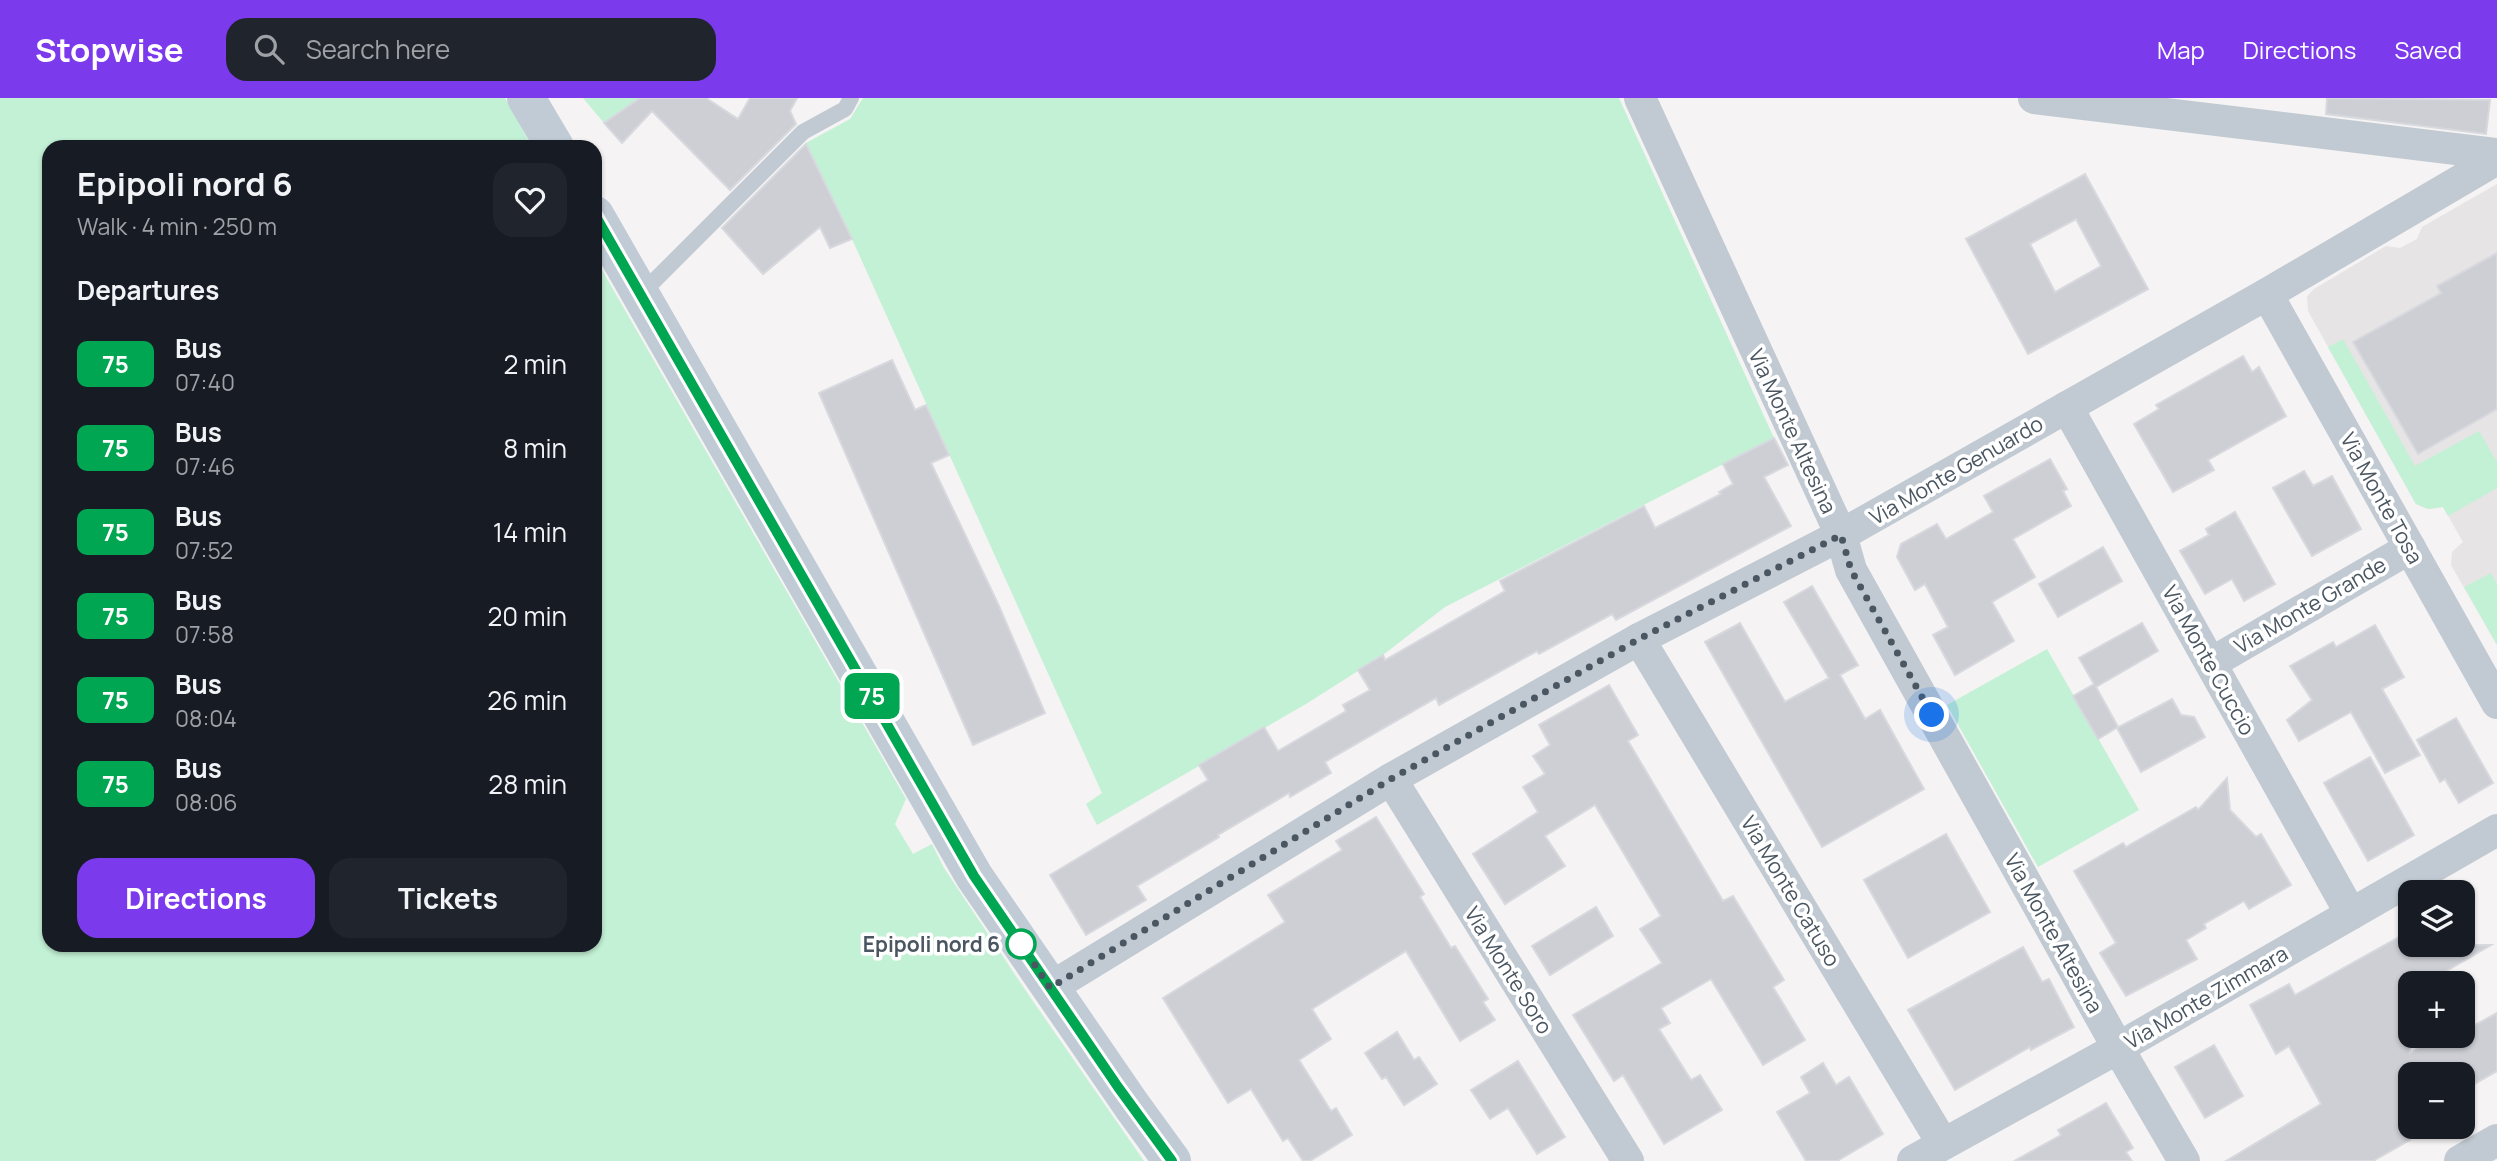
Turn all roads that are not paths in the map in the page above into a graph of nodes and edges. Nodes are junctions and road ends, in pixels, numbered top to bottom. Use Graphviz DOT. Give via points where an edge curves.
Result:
graph roads {
  1 [pos="526,98"];
  2 [pos="851,98"];
  3 [pos="1640,98"];
  4 [pos="2034,98"];
  5 [pos="551,140"];
  6 [pos="2497,154"];
  7 [pos="2497,159"];
  8 [pos="602,227"];
  9 [pos="641,294"];
  10 [pos="2267,294"];
  11 [pos="2067,407"];
  12 [pos="1841,535"];
  13 [pos="2410,548"];
  14 [pos="1639,639"];
  15 [pos="2211,663"];
  16 [pos="2497,703"];
  17 [pos="1391,779"];
  18 [pos="2497,830"];
  19 [pos="2351,914"];
  20 [pos="1050,988"];
  21 [pos="2118,1048"];
  22 [pos="2497,1140"];
  23 [pos="1943,1144"];
  24 [pos="1172,1161"];
  25 [pos="1628,1161"];
  26 [pos="1913,1161"];
  27 [pos="2184,1161"];
  28 [pos="2460,1161"];
  1 -- 5 [label="main road"];
  2 -- 9 [label="lane" via="845,109 803,131"];
  3 -- 12 [label="street, Via Monte Altesina"];
  4 -- 6 [label="street"];
  7 -- 10 [label="street, Via Monte Genuardo"];
  8 -- 9 [label="main road"];
  9 -- 20 [label="main road" via="974,876"];
  10 -- 11 [label="street, Via Monte Genuardo"];
  10 -- 13 [label="street, Via Monte Tosa"];
  11 -- 12 [label="street, Via Monte Genuardo"];
  11 -- 15 [label="street, Via Monte Cuccio"];
  12 -- 14 [label="street, Via Monte Genuardo"];
  12 -- 21 [label="street, Via Monte Altesina" via="1851,570"];
  13 -- 15 [label="street, Via Monte Grande"];
  13 -- 16 [label="street, Via Monte Tosa"];
  14 -- 17 [label="street, Via Monte Genuardo"];
  14 -- 23 [label="street, Via Monte Catuso"];
  15 -- 19 [label="street, Via Monte Cuccio"];
  17 -- 20 [label="street, Via Monte Genuardo"];
  17 -- 25 [label="street, Via Monte Soro"];
  18 -- 19 [label="street, Via Monte Zimmara"];
  19 -- 21 [label="street, Via Monte Zimmara"];
  20 -- 24 [label="main road"];
  21 -- 23 [label="street, Via Monte Zimmara"];
  21 -- 27 [label="street, Via Monte Altesina"];
  22 -- 28 [label="street"];
  23 -- 26 [label="street, Via Monte Zimmara"];
}
